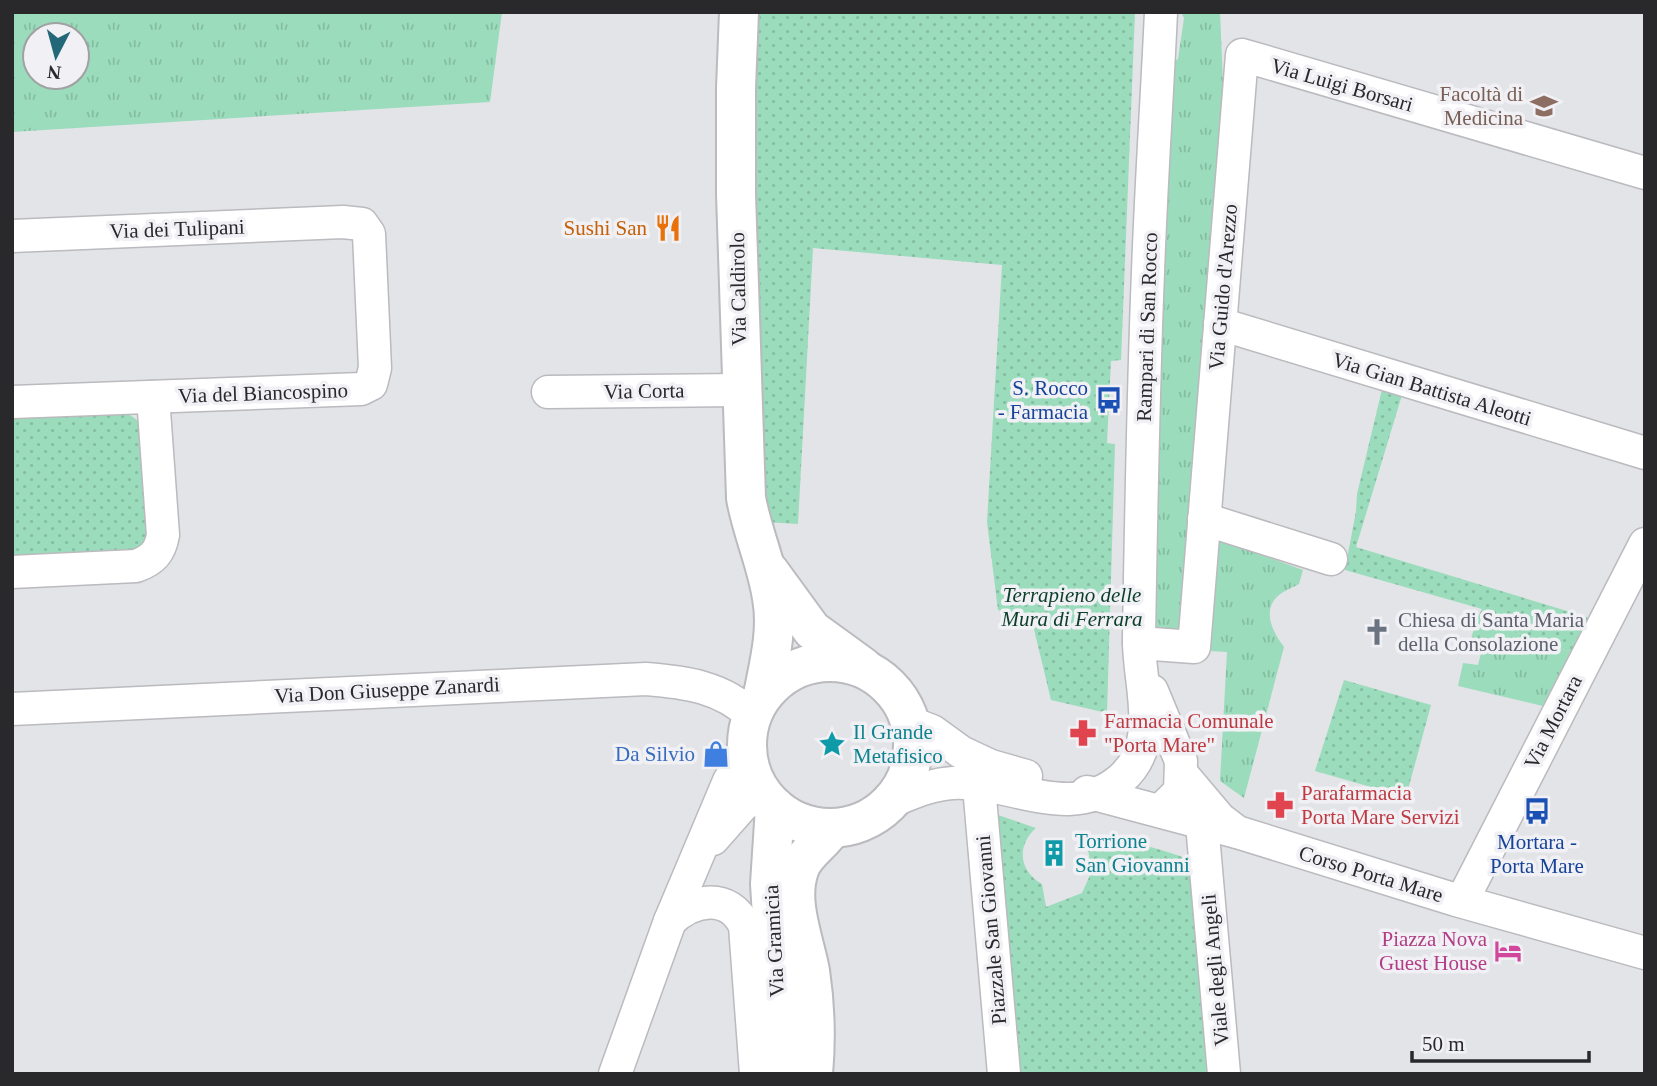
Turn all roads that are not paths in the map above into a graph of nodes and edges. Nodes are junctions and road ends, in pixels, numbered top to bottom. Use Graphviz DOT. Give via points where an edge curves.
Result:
graph roads {
  1 [pos="739,12"];
  2 [pos="1161,12"];
  3 [pos="1242,55"];
  4 [pos="1645,173"];
  5 [pos="343,222"];
  6 [pos="12,236"];
  7 [pos="1220,324"];
  8 [pos="740,390"];
  9 [pos="548,392"];
  10 [pos="153,397"];
  11 [pos="12,402"];
  12 [pos="1645,453"];
  13 [pos="1204,519"];
  14 [pos="1643,552"];
  15 [pos="1331,559"];
  16 [pos="764,564"];
  17 [pos="12,572"];
  18 [pos="1139,643"];
  19 [pos="865,669"];
  20 [pos="757,705"];
  21 [pos="12,709"];
  22 [pos="911,723"];
  23 [pos="747,753"];
  24 [pos="1182,774"];
  25 [pos="979,786"];
  26 [pos="1098,794"];
  27 [pos="768,800"];
  28 [pos="892,800"];
  29 [pos="1160,811"];
  30 [pos="1202,824"];
  31 [pos="832,828"];
  32 [pos="1237,832"];
  33 [pos="688,879"];
  34 [pos="1462,901"];
  35 [pos="670,921"];
  36 [pos="1645,953"];
  37 [pos="615,1074"];
  38 [pos="756,1074"];
  39 [pos="782,1074"];
  40 [pos="813,1074"];
  41 [pos="1003,1074"];
  42 [pos="1224,1074"];
  1 -- 8 [label="main road, Via Caldirolo"];
  2 -- 18 [label="street, Rampari di San Rocco" via="1148,272"];
  3 -- 4 [label="street, Via Luigi Borsari"];
  3 -- 7 [label="street, Via Guido d'Arezzo"];
  5 -- 6 [label="street, Via dei Tulipani"];
  5 -- 10 [label="street, Via del Biancospino" via="362,224 369,234 376,368 371,384 352,390"];
  7 -- 12 [label="street, Via Gian Battista Aleotti"];
  7 -- 13 [label="street, Via Guido d'Arezzo"];
  8 -- 9 [label="street, Via Corta"];
  8 -- 16 [label="main road, Via Caldirolo" via="746,498"];
  10 -- 11 [label="street, Via del Biancospino"];
  10 -- 17 [label="street" via="163,535 155,556 136,566"];
  13 -- 15 [label="street"];
  13 -- 18 [label="street, Via Guido d'Arezzo" via="1194,647"];
  14 -- 34 [label="street, Via Mortara"];
  16 -- 19 [label="main road, Via Caldirolo" via="812,630"];
  16 -- 20 [label="main road, Via Caldirolo" via="773,623 771,655"];
  18 -- 24 [label="street, Rampari di San Rocco"];
  18 -- 26 [label="street, Rampari di San Rocco" via="1145,708 1140,751 1123,778"];
  19 -- 20 [label="main road" via="838,662 793,670"];
  19 -- 22 [label="main road" via="898,696"];
  20 -- 21 [label="street, Via Don Giuseppe Zanardi" via="685,684 646,679"];
  20 -- 23 [label="main road" via="747,731"];
  22 -- 26 [label="street, Corso Porta Mare" via="991,766"];
  22 -- 28 [label="main road" via="911,766"];
  23 -- 27 [label="main road" via="751,771"];
  23 -- 33 [label="street" via="729,780"];
  24 -- 29 [label="street" via="1180,791"];
  24 -- 32 [label="street, Rampari di San Rocco"];
  25 -- 26 [label="street, Corso Porta Mare" via="1062,801"];
  25 -- 28 [label="street, Corso Porta Mare" via="937,785"];
  25 -- 41 [label="street, Piazzale San Giovanni"];
  26 -- 29 [label="street, Corso Porta Mare"];
  27 -- 31 [label="main road" via="796,821"];
  27 -- 33 [label="street" via="743,805 713,839"];
  27 -- 39 [label="main road, Via Gramicia"];
  28 -- 31 [label="main road" via="858,824"];
  29 -- 30 [label="street, Corso Porta Mare"];
  30 -- 32 [label="street, Corso Porta Mare"];
  30 -- 42 [label="street, Viale degli Angeli"];
  31 -- 40 [label="main road, Via Gramicia" via="804,859 795,885 811,987"];
  32 -- 34 [label="street, Corso Porta Mare"];
  33 -- 35 [label="street"];
  34 -- 36 [label="street, Corso Porta Mare"];
  35 -- 37 [label="street"];
  35 -- 38 [label="street, Via Gramicia" via="689,906 702,903 727,905 740,915 745,926"];
}
